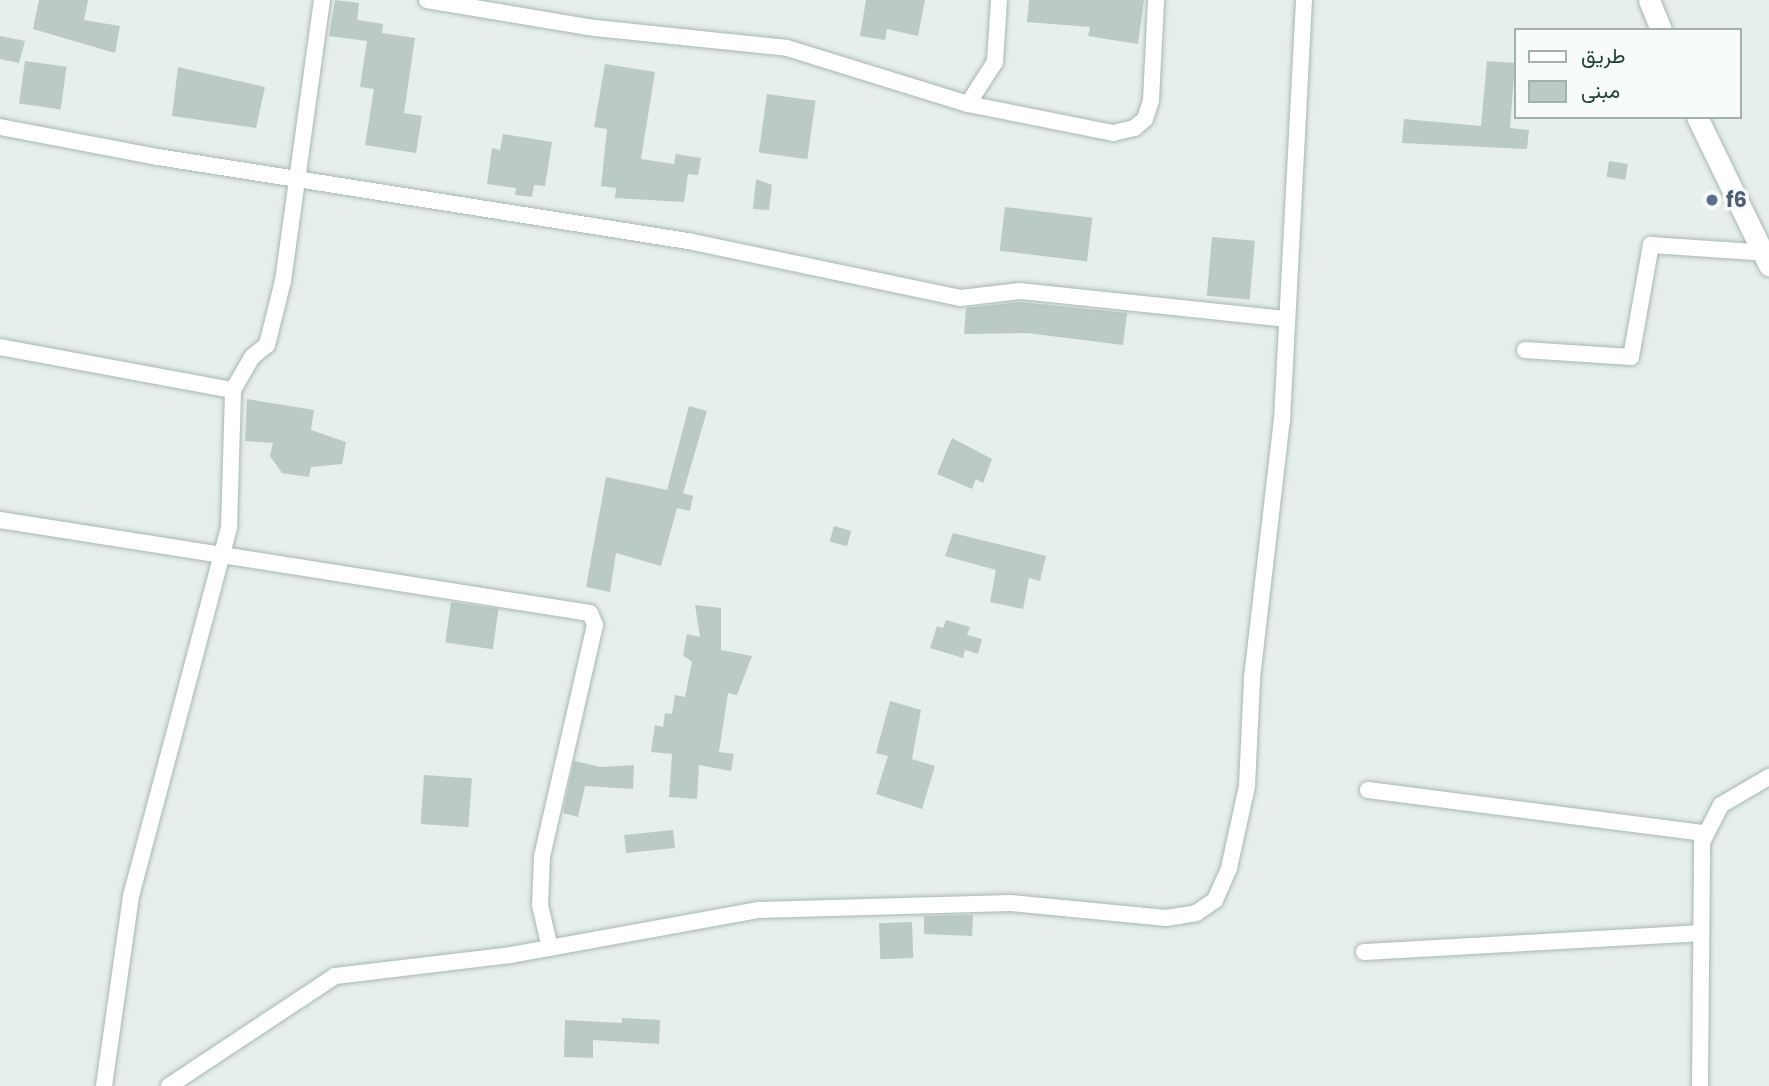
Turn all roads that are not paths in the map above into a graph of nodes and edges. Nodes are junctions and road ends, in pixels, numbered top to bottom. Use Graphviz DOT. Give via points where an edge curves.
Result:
graph roads {
  1 [pos="322,0"];
  2 [pos="427,0"];
  3 [pos="999,0"];
  4 [pos="1156,0"];
  5 [pos="1304,0"];
  6 [pos="1649,0"];
  7 [pos="1660,28"];
  8 [pos="968,104"];
  9 [pos="1699,119"];
  10 [pos="0,127"];
  11 [pos="297,176"];
  12 [pos="1767,257"];
  13 [pos="1287,319"];
  14 [pos="0,347"];
  15 [pos="1525,350"];
  16 [pos="233,390"];
  17 [pos="0,520"];
  18 [pos="222,556"];
  19 [pos="1769,777"];
  20 [pos="1367,790"];
  21 [pos="1704,833"];
  22 [pos="1699,933"];
  23 [pos="550,948"];
  24 [pos="1364,952"];
  25 [pos="104,1086"];
  26 [pos="169,1086"];
  27 [pos="1700,1086"];
  1 -- 11 [label="street"];
  2 -- 8 [label="street" via="595,28 788,48"];
  3 -- 8 [label="street" via="995,62"];
  4 -- 8 [label="street" via="1151,100 1145,119 1134,128 1113,133"];
  5 -- 13 [label="street"];
  6 -- 7 [label="street"];
  9 -- 12 [label="street"];
  10 -- 11 [label="street" via="158,158"];
  11 -- 13 [label="street" via="688,241 961,298 1020,291"];
  11 -- 16 [label="street" via="275,321 267,345 252,357"];
  12 -- 15 [label="street" via="1651,245 1631,357"];
  13 -- 23 [label="street" via="1245,804 1229,868 1207,908 1166,918 1011,904 758,910"];
  14 -- 16 [label="street"];
  16 -- 18 [label="street" via="229,527"];
  17 -- 18 [label="street"];
  18 -- 23 [label="street" via="504,596 594,618 542,856 540,905"];
  18 -- 25 [label="street" via="131,896"];
  19 -- 21 [label="street" via="1721,805"];
  20 -- 21 [label="street"];
  21 -- 22 [label="street"];
  22 -- 24 [label="street"];
  22 -- 27 [label="street"];
  23 -- 26 [label="street" via="323,980"];
}
